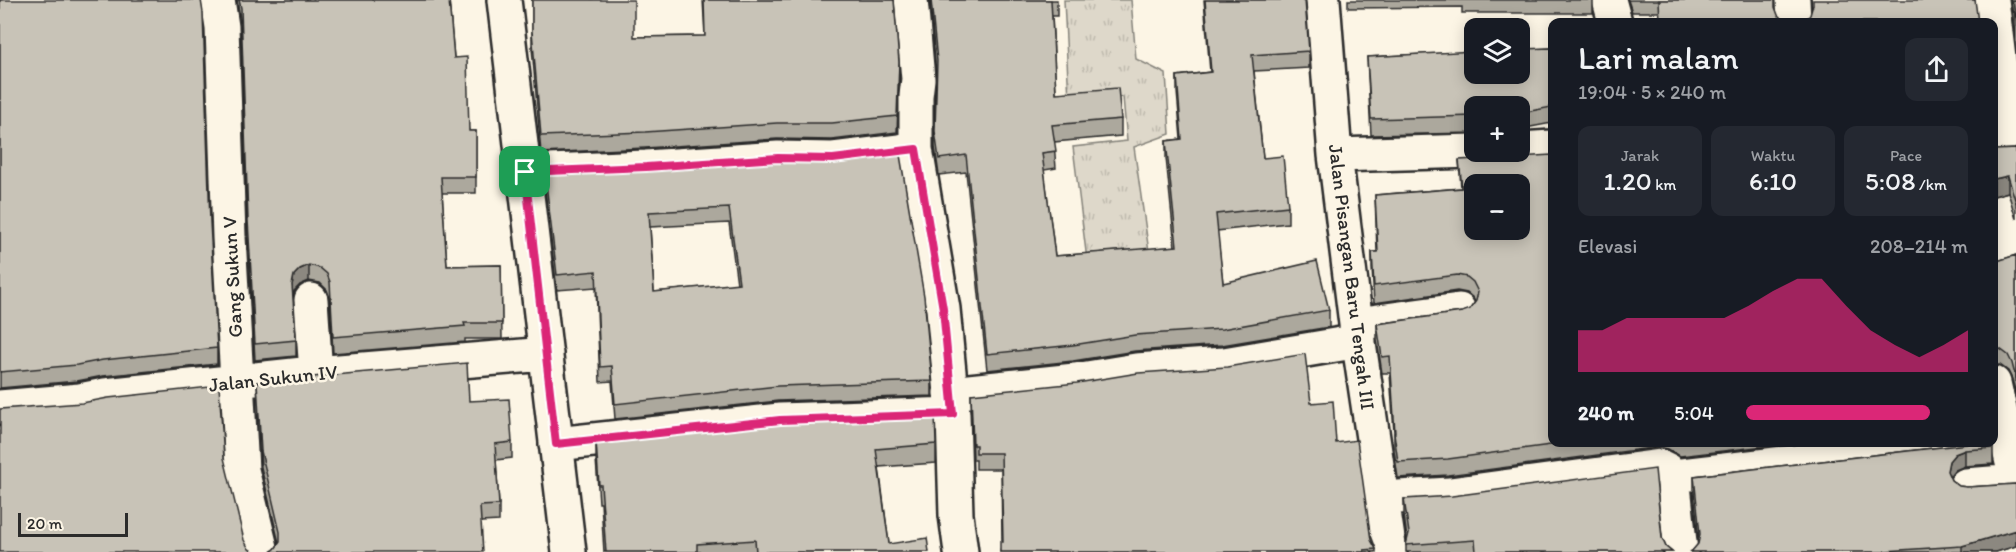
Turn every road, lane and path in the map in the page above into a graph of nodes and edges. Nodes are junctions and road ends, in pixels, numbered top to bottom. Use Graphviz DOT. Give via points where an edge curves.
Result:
graph roads {
  1 [pos="218,0"];
  2 [pos="504,0"];
  3 [pos="911,0"];
  4 [pos="1323,0"];
  5 [pos="1609,0"];
  6 [pos="1793,0"];
  7 [pos="1992,0"];
  8 [pos="1614,18"];
  9 [pos="1794,18"];
  10 [pos="1993,18"];
  11 [pos="1998,29"];
  12 [pos="2016,29"];
  13 [pos="1998,58"];
  14 [pos="2005,136"];
  15 [pos="1548,147"];
  16 [pos="1530,148"];
  17 [pos="916,149"];
  18 [pos="1464,151"];
  19 [pos="1335,155"];
  20 [pos="525,172"];
  21 [pos="311,300"];
  22 [pos="1458,310"];
  23 [pos="1357,333"];
  24 [pos="546,354"];
  25 [pos="316,374"];
  26 [pos="238,381"];
  27 [pos="952,404"];
  28 [pos="0,407"];
  29 [pos="1998,420"];
  30 [pos="2000,439"];
  31 [pos="556,444"];
  32 [pos="1877,447"];
  33 [pos="1735,455"];
  34 [pos="2016,471"];
  35 [pos="1673,476"];
  36 [pos="2016,481"];
  37 [pos="1966,485"];
  38 [pos="1381,498"];
  39 [pos="262,552"];
  40 [pos="569,552"];
  41 [pos="961,552"];
  42 [pos="1390,552"];
  43 [pos="1681,552"];
  1 -- 26 [label="street, Gang Sukun V"];
  2 -- 20 [label="street"];
  3 -- 17 [label="street" via="918,79"];
  4 -- 19 [label="street, Jalan Pisangan Baru Tengah III"];
  5 -- 8 [label="street"];
  6 -- 9 [label="street"];
  7 -- 10 [label="street"];
  11 -- 12 [label="street"];
  13 -- 14 [label="street"];
  15 -- 16 [label="street"];
  17 -- 20 [label="street" via="833,159 778,158"];
  17 -- 27 [label="street" via="943,309"];
  18 -- 19 [label="street"];
  19 -- 23 [label="street, Jalan Pisangan Baru Tengah III"];
  20 -- 24 [label="street"];
  21 -- 25 [label="street"];
  22 -- 23 [label="street"];
  23 -- 27 [label="street" via="1224,364 1136,370"];
  23 -- 38 [label="street, Jalan Pisangan Baru Tengah III"];
  24 -- 25 [label="street, Jalan Sukun IV"];
  24 -- 31 [label="street"];
  25 -- 26 [label="street, Jalan Sukun IV"];
  26 -- 28 [label="street, Jalan Sukun IV"];
  26 -- 39 [label="street, Gang Sukun V" via="242,470"];
  27 -- 31 [label="street"];
  27 -- 41 [label="street"];
  29 -- 30 [label="street"];
  30 -- 34 [label="street"];
  31 -- 40 [label="street"];
  32 -- 33 [label="street"];
  33 -- 35 [label="street"];
  35 -- 38 [label="street" via="1660,466 1450,494"];
  35 -- 43 [label="street"];
  36 -- 37 [label="street"];
  38 -- 42 [label="street, Jalan Pisangan Baru Tengah III"];
}
